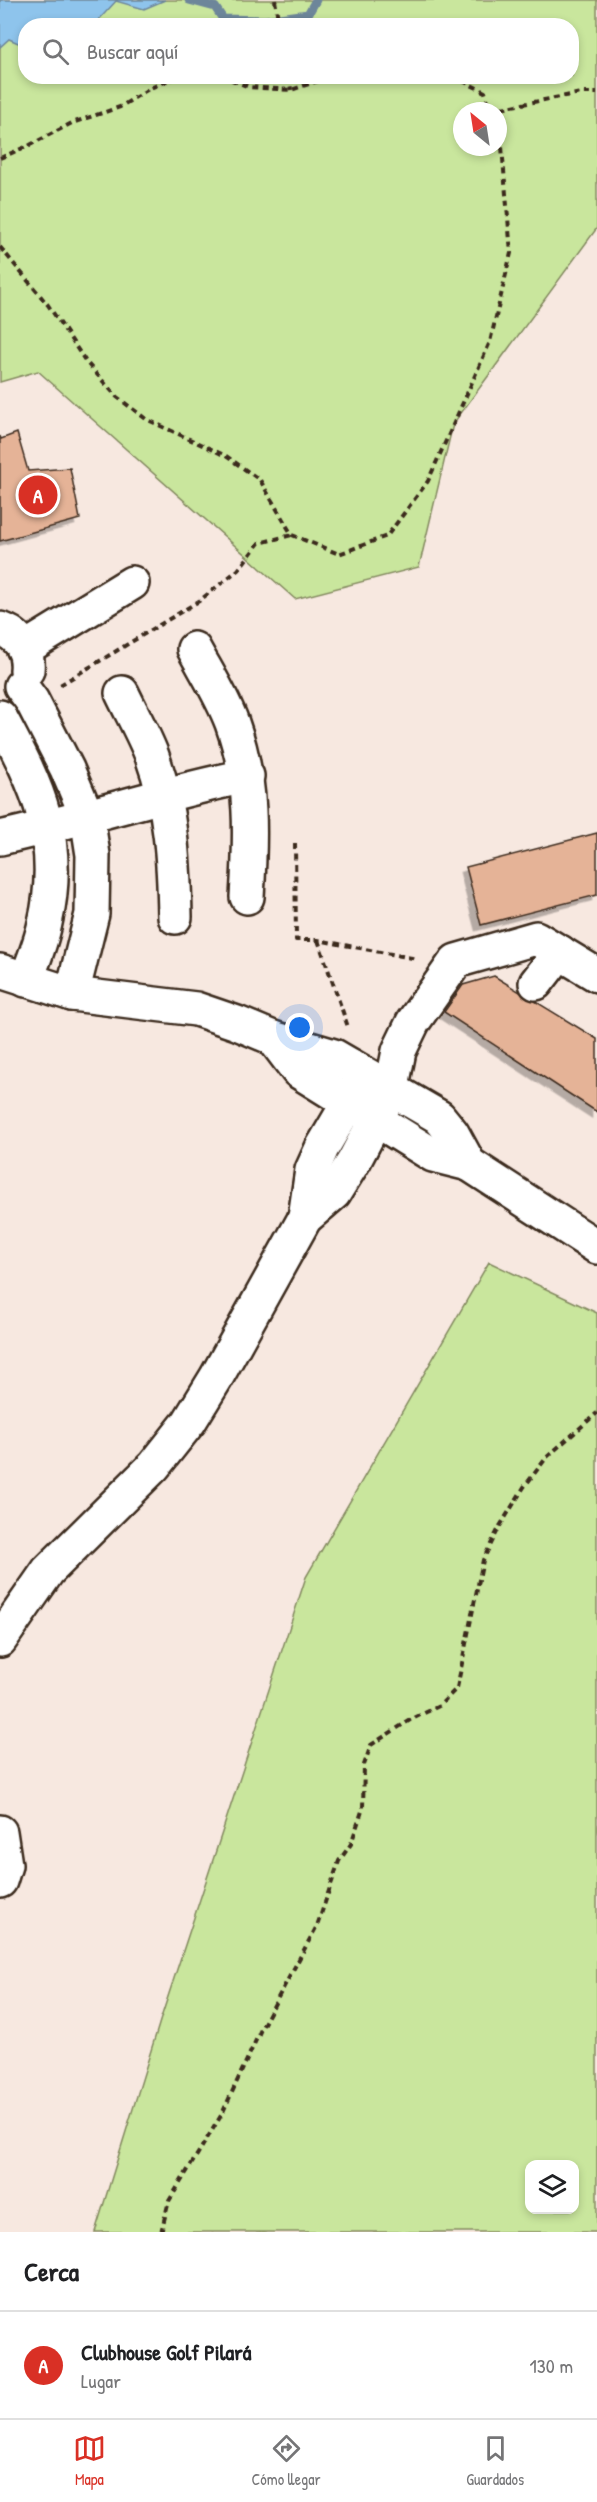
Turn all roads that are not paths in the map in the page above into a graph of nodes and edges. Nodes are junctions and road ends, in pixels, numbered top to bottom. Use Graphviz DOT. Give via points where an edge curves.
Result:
graph roads {
  1 [pos="132,583"];
  2 [pos="8,632"];
  3 [pos="194,649"];
  4 [pos="122,693"];
  5 [pos="18,696"];
  6 [pos="0,717"];
  7 [pos="247,776"];
  8 [pos="164,795"];
  9 [pos="87,816"];
  10 [pos="49,827"];
  11 [pos="0,838"];
  12 [pos="247,897"];
  13 [pos="175,916"];
  14 [pos="560,952"];
  15 [pos="596,973"];
  16 [pos="13,976"];
  17 [pos="536,982"];
  18 [pos="72,994"];
  19 [pos="273,1038"];
  20 [pos="379,1082"];
  21 [pos="349,1103"];
  22 [pos="376,1120"];
  23 [pos="469,1164"];
  24 [pos="305,1218"];
  25 [pos="597,1247"];
  26 [pos="0,1640"];
  27 [pos="0,1832"];
  28 [pos="0,1881"];
  1 -- 2 [label="street"];
  2 -- 5 [label="street" via="27,668"];
  3 -- 7 [label="street" via="232,722"];
  4 -- 8 [label="street" via="152,756"];
  5 -- 9 [label="street" via="68,769"];
  6 -- 10 [label="street" via="35,787"];
  7 -- 8 [label="street"];
  7 -- 12 [label="street" via="251,844"];
  8 -- 9 [label="street"];
  8 -- 13 [label="street" via="174,858"];
  9 -- 10 [label="street"];
  9 -- 18 [label="street" via="93,855 92,914"];
  10 -- 11 [label="street"];
  10 -- 16 [label="street" via="52,873 45,923"];
  14 -- 15 [label="street"];
  14 -- 17 [label="street"];
  14 -- 20 [label="street" via="536,938 456,961 413,1022"];
  16 -- 18 [label="street"];
  18 -- 19 [label="street" via="196,1009"];
  19 -- 20 [label="street" via="334,1056"];
  19 -- 21 [label="street" via="298,1071"];
  20 -- 21 [label="street"];
  20 -- 22 [label="street"];
  20 -- 23 [label="street" via="439,1117"];
  21 -- 22 [label="street"];
  21 -- 24 [label="street" via="312,1170"];
  22 -- 23 [label="street" via="433,1155"];
  22 -- 24 [label="street" via="334,1193"];
  23 -- 25 [label="street"];
  24 -- 26 [label="street" via="189,1422 154,1466 48,1571"];
  27 -- 28 [label="street" via="5,1864"];
}
